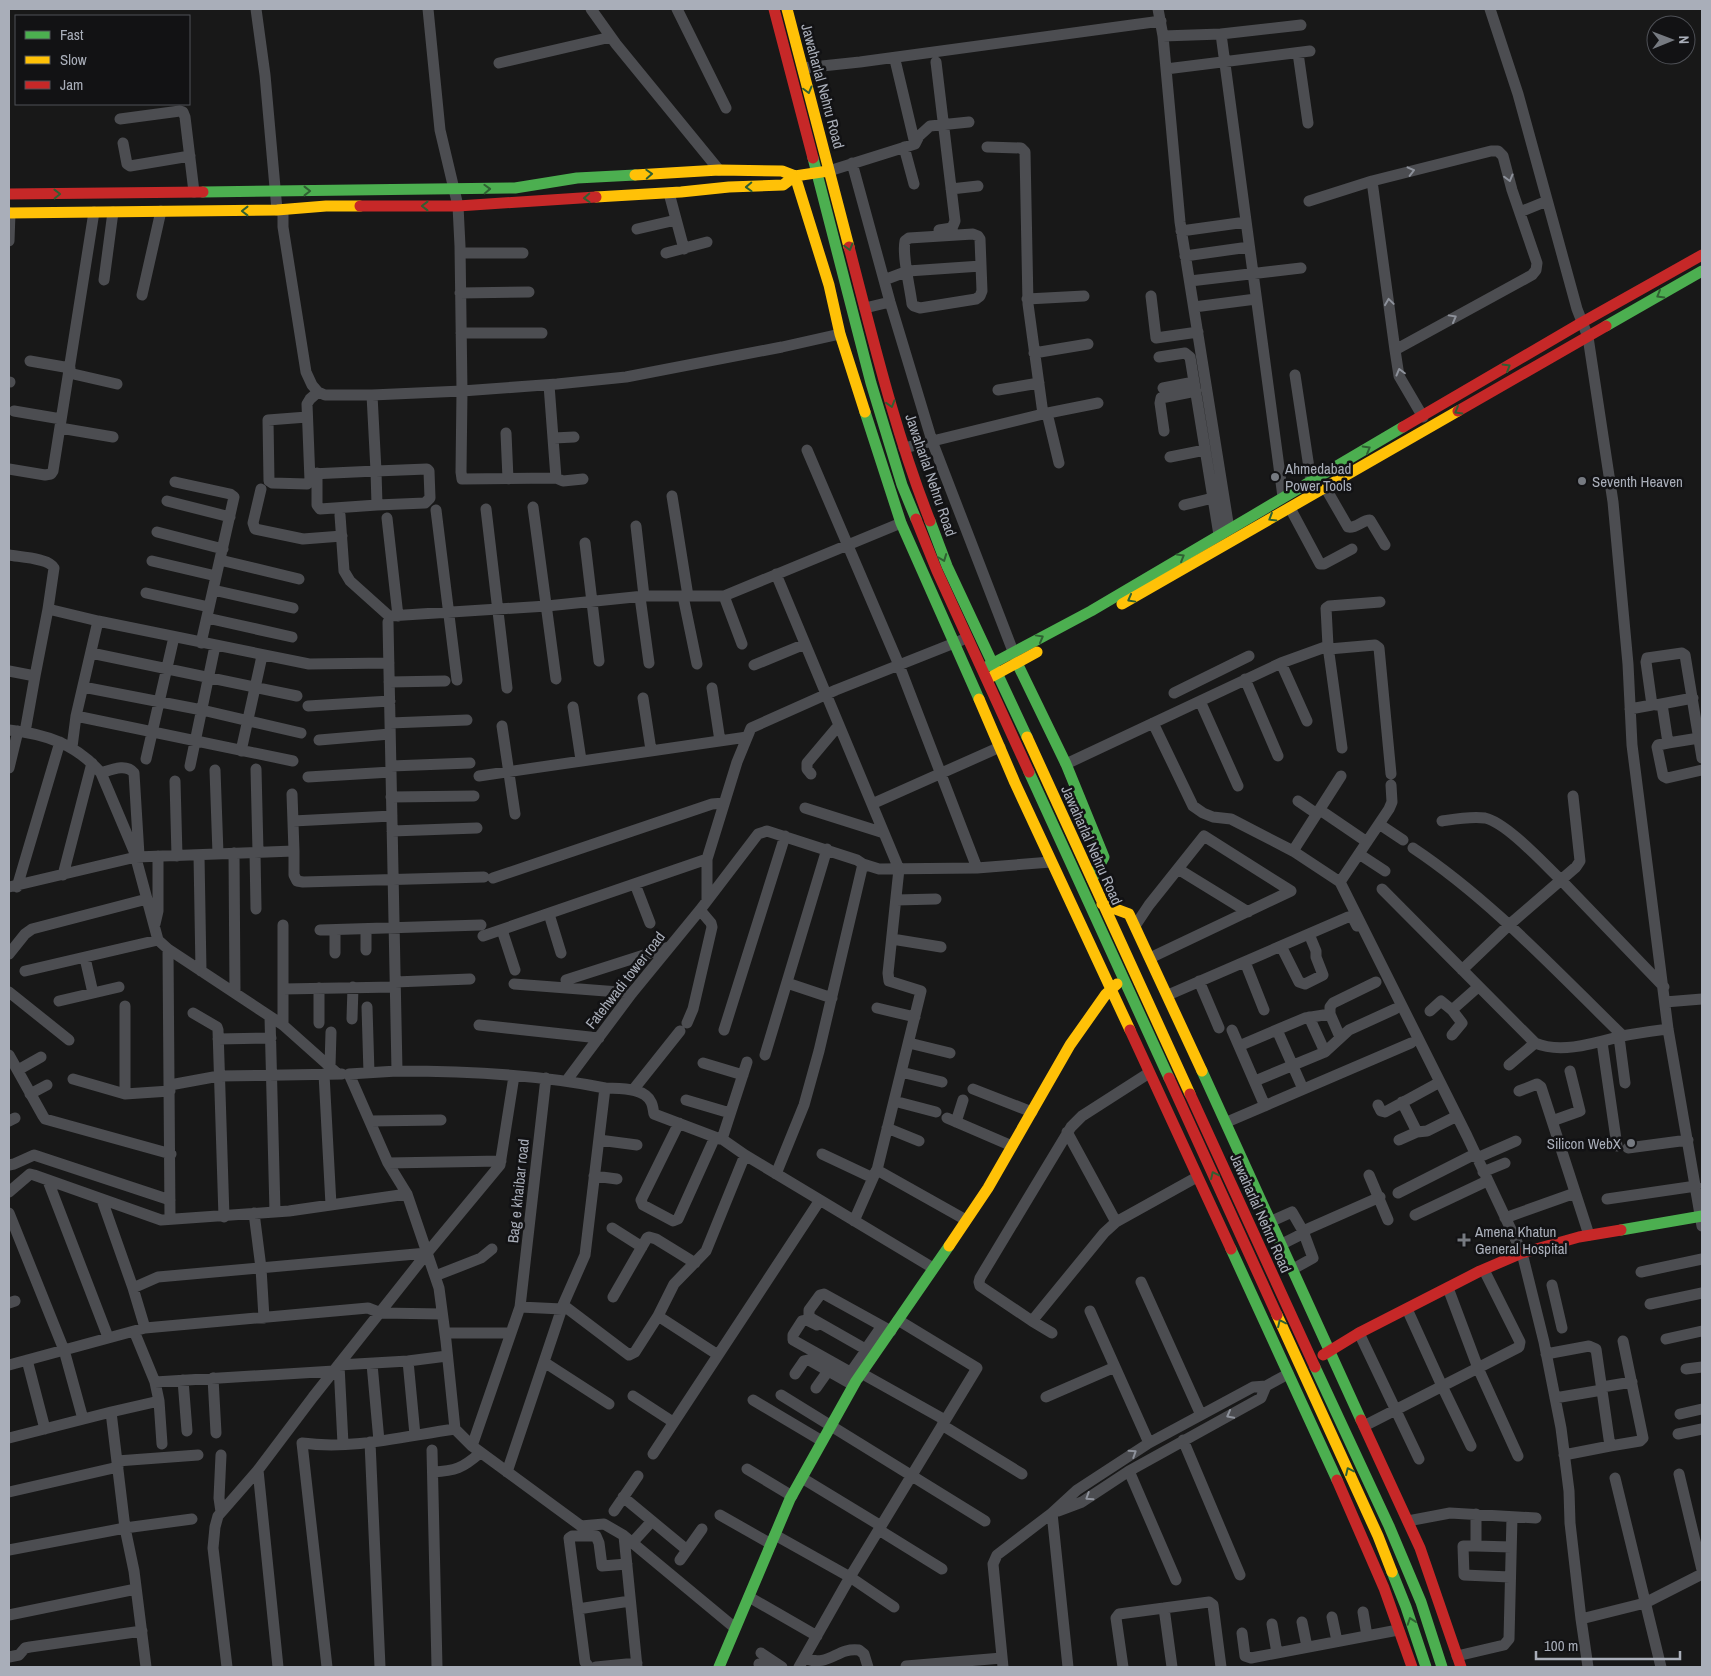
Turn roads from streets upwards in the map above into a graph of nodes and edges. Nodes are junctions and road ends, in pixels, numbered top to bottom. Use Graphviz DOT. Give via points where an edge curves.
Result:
graph roads {
  1 [pos="256,9"];
  2 [pos="428,9"];
  3 [pos="592,9"];
  4 [pos="676,9"];
  5 [pos="774,9"];
  6 [pos="787,9"];
  7 [pos="1158,9"];
  8 [pos="1490,9"];
  9 [pos="1161,21"];
  10 [pos="1301,25"];
  11 [pos="1221,34"];
  12 [pos="1163,36"];
  13 [pos="611,37"];
  14 [pos="936,62"];
  15 [pos="499,63"];
  16 [pos="1224,63"];
  17 [pos="896,64"];
  18 [pos="803,68"];
  19 [pos="1166,69"];
  20 [pos="726,108"];
  21 [pos="120,119"];
  22 [pos="969,122"];
  23 [pos="1308,123"];
  24 [pos="944,126"];
  25 [pos="123,143"];
  26 [pos="909,146"];
  27 [pos="987,147"];
  28 [pos="190,156"];
  29 [pos="852,163"];
  30 [pos="719,170"];
  31 [pos="829,171"];
  32 [pos="817,174"];
  33 [pos="795,176"];
  34 [pos="1372,181"];
  35 [pos="914,184"];
  36 [pos="978,186"];
  37 [pos="951,189"];
  38 [pos="454,190"];
  39 [pos="275,191"];
  40 [pos="194,192"];
  41 [pos="669,193"];
  42 [pos="9,194"];
  43 [pos="1309,200"];
  44 [pos="1547,201"];
  45 [pos="458,206"];
  46 [pos="280,210"];
  47 [pos="161,211"];
  48 [pos="94,212"];
  49 [pos="113,212"];
  50 [pos="1520,212"];
  51 [pos="10,213"];
  52 [pos="676,220"];
  53 [pos="1246,222"];
  54 [pos="637,229"];
  55 [pos="1182,231"];
  56 [pos="925,232"];
  57 [pos="9,242"];
  58 [pos="707,242"];
  59 [pos="1249,247"];
  60 [pos="684,249"];
  61 [pos="460,253"];
  62 [pos="523,253"];
  63 [pos="666,254"];
  64 [pos="1702,255"];
  65 [pos="1185,256"];
  66 [pos="981,266"];
  67 [pos="1301,268"];
  68 [pos="908,271"];
  69 [pos="1702,271"];
  70 [pos="1253,273"];
  71 [pos="104,280"];
  72 [pos="884,280"];
  73 [pos="1190,281"];
  74 [pos="529,292"];
  75 [pos="460,293"];
  76 [pos="142,295"];
  77 [pos="1084,296"];
  78 [pos="1151,296"];
  79 [pos="1256,298"];
  80 [pos="1028,299"];
  81 [pos="890,302"];
  82 [pos="1194,307"];
  83 [pos="865,308"];
  84 [pos="1581,323"];
  85 [pos="1198,332"];
  86 [pos="542,333"];
  87 [pos="461,334"];
  88 [pos="840,334"];
  89 [pos="1588,337"];
  90 [pos="1088,344"];
  91 [pos="1395,350"];
  92 [pos="1034,352"];
  93 [pos="1159,357"];
  94 [pos="30,361"];
  95 [pos="69,370"];
  96 [pos="1295,375"];
  97 [pos="1039,383"];
  98 [pos="117,384"];
  99 [pos="549,385"];
  100 [pos="1163,388"];
  101 [pos="998,390"];
  102 [pos="462,391"];
  103 [pos="1196,391"];
  104 [pos="318,392"];
  105 [pos="372,395"];
  106 [pos="1098,403"];
  107 [pos="1167,404"];
  108 [pos="14,411"];
  109 [pos="1045,413"];
  110 [pos="1423,417"];
  111 [pos="307,418"];
  112 [pos="61,423"];
  113 [pos="1164,431"];
  114 [pos="506,433"];
  115 [pos="113,437"];
  116 [pos="574,437"];
  117 [pos="554,438"];
  118 [pos="932,441"];
  119 [pos="904,448"];
  120 [pos="807,450"];
  121 [pos="1205,450"];
  122 [pos="1170,457"];
  123 [pos="1059,463"];
  124 [pos="9,469"];
  125 [pos="376,471"];
  126 [pos="313,474"];
  127 [pos="556,478"];
  128 [pos="508,479"];
  129 [pos="583,479"];
  130 [pos="1311,481"];
  131 [pos="174,482"];
  132 [pos="1325,487"];
  133 [pos="261,489"];
  134 [pos="672,496"];
  135 [pos="1283,497"];
  136 [pos="1213,498"];
  137 [pos="167,502"];
  138 [pos="377,505"];
  139 [pos="1184,505"];
  140 [pos="533,507"];
  141 [pos="1290,508"];
  142 [pos="436,510"];
  143 [pos="486,510"];
  144 [pos="340,515"];
  145 [pos="230,517"];
  146 [pos="387,518"];
  147 [pos="901,523"];
  148 [pos="636,526"];
  149 [pos="1229,529"];
  150 [pos="157,532"];
  151 [pos="1219,535"];
  152 [pos="342,536"];
  153 [pos="585,542"];
  154 [pos="847,545"];
  155 [pos="1385,545"];
  156 [pos="1352,549"];
  157 [pos="221,554"];
  158 [pos="9,555"];
  159 [pos="152,562"];
  160 [pos="776,574"];
  161 [pos="216,576"];
  162 [pos="299,578"];
  163 [pos="213,590"];
  164 [pos="146,593"];
  165 [pos="642,596"];
  166 [pos="685,596"];
  167 [pos="724,596"];
  168 [pos="592,601"];
  169 [pos="1380,602"];
  170 [pos="547,606"];
  171 [pos="48,608"];
  172 [pos="293,608"];
  173 [pos="497,609"];
  174 [pos="208,612"];
  175 [pos="449,613"];
  176 [pos="393,619"];
  177 [pos="98,621"];
  178 [pos="174,637"];
  179 [pos="292,638"];
  180 [pos="967,638"];
  181 [pos="955,642"];
  182 [pos="201,643"];
  183 [pos="742,644"];
  184 [pos="805,644"];
  185 [pos="216,646"];
  186 [pos="1328,647"];
  187 [pos="91,653"];
  188 [pos="262,656"];
  189 [pos="1249,656"];
  190 [pos="1015,658"];
  191 [pos="598,661"];
  192 [pos="389,663"];
  193 [pos="649,663"];
  194 [pos="1281,663"];
  195 [pos="697,664"];
  196 [pos="754,665"];
  197 [pos="899,665"];
  198 [pos="167,669"];
  199 [pos="996,669"];
  200 [pos="9,671"];
  201 [pos="984,674"];
  202 [pos="36,676"];
  203 [pos="1207,677"];
  204 [pos="208,678"];
  205 [pos="556,679"];
  206 [pos="1245,679"];
  207 [pos="457,680"];
  208 [pos="971,680"];
  209 [pos="445,681"];
  210 [pos="389,682"];
  211 [pos="83,687"];
  212 [pos="255,688"];
  213 [pos="507,688"];
  214 [pos="712,688"];
  215 [pos="1174,693"];
  216 [pos="826,694"];
  217 [pos="1214,694"];
  218 [pos="297,696"];
  219 [pos="643,698"];
  220 [pos="1693,698"];
  221 [pos="1200,700"];
  222 [pos="390,701"];
  223 [pos="159,702"];
  224 [pos="1657,705"];
  225 [pos="308,706"];
  226 [pos="573,707"];
  227 [pos="1630,709"];
  228 [pos="202,710"];
  229 [pos="76,716"];
  230 [pos="248,720"];
  231 [pos="467,720"];
  232 [pos="1307,721"];
  233 [pos="1153,723"];
  234 [pos="839,724"];
  235 [pos="502,726"];
  236 [pos="390,729"];
  237 [pos="17,731"];
  238 [pos="153,732"];
  239 [pos="301,733"];
  240 [pos="747,737"];
  241 [pos="1699,738"];
  242 [pos="319,740"];
  243 [pos="196,741"];
  244 [pos="720,741"];
  245 [pos="60,742"];
  246 [pos="1668,742"];
  247 [pos="72,747"];
  248 [pos="1000,747"];
  249 [pos="1342,748"];
  250 [pos="651,750"];
  251 [pos="241,751"];
  252 [pos="1278,756"];
  253 [pos="1702,758"];
  254 [pos="146,759"];
  255 [pos="581,760"];
  256 [pos="292,761"];
  257 [pos="92,763"];
  258 [pos="470,763"];
  259 [pos="1066,764"];
  260 [pos="190,766"];
  261 [pos="9,768"];
  262 [pos="256,769"];
  263 [pos="391,769"];
  264 [pos="215,770"];
  265 [pos="1702,770"];
  266 [pos="509,772"];
  267 [pos="101,773"];
  268 [pos="811,774"];
  269 [pos="942,775"];
  270 [pos="479,776"];
  271 [pos="1341,776"];
  272 [pos="308,777"];
  273 [pos="175,781"];
  274 [pos="1238,786"];
  275 [pos="292,794"];
  276 [pos="474,796"];
  277 [pos="1573,796"];
  278 [pos="391,797"];
  279 [pos="1298,801"];
  280 [pos="724,803"];
  281 [pos="872,804"];
  282 [pos="805,808"];
  283 [pos="1318,812"];
  284 [pos="515,814"];
  285 [pos="392,816"];
  286 [pos="293,821"];
  287 [pos="1442,821"];
  288 [pos="1380,824"];
  289 [pos="477,828"];
  290 [pos="392,831"];
  291 [pos="884,833"];
  292 [pos="785,836"];
  293 [pos="1403,840"];
  294 [pos="1367,842"];
  295 [pos="1413,848"];
  296 [pos="827,849"];
  297 [pos="1293,851"];
  298 [pos="257,852"];
  299 [pos="294,852"];
  300 [pos="234,853"];
  301 [pos="218,854"];
  302 [pos="1359,854"];
  303 [pos="199,855"];
  304 [pos="158,856"];
  305 [pos="177,856"];
  306 [pos="137,857"];
  307 [pos="707,859"];
  308 [pos="1051,862"];
  309 [pos="863,864"];
  310 [pos="976,868"];
  311 [pos="900,869"];
  312 [pos="1178,869"];
  313 [pos="1385,871"];
  314 [pos="63,875"];
  315 [pos="393,879"];
  316 [pos="1092,879"];
  317 [pos="1561,880"];
  318 [pos="1340,882"];
  319 [pos="635,884"];
  320 [pos="13,887"];
  321 [pos="1382,888"];
  322 [pos="147,899"];
  323 [pos="936,899"];
  324 [pos="707,900"];
  325 [pos="896,900"];
  326 [pos="1102,904"];
  327 [pos="256,909"];
  328 [pos="700,910"];
  329 [pos="1248,912"];
  330 [pos="549,914"];
  331 [pos="650,923"];
  332 [pos="1509,924"];
  333 [pos="154,925"];
  334 [pos="283,925"];
  335 [pos="1135,926"];
  336 [pos="366,928"];
  337 [pos="394,928"];
  338 [pos="320,930"];
  339 [pos="335,930"];
  340 [pos="502,930"];
  341 [pos="1309,934"];
  342 [pos="892,939"];
  343 [pos="158,940"];
  344 [pos="1281,946"];
  345 [pos="668,947"];
  346 [pos="941,947"];
  347 [pos="168,949"];
  348 [pos="366,950"];
  349 [pos="335,953"];
  350 [pos="561,953"];
  351 [pos="9,954"];
  352 [pos="1370,956"];
  353 [pos="85,958"];
  354 [pos="1150,958"];
  355 [pos="1245,962"];
  356 [pos="515,970"];
  357 [pos="1462,970"];
  358 [pos="25,971"];
  359 [pos="201,971"];
  360 [pos="1123,978"];
  361 [pos="470,979"];
  362 [pos="566,980"];
  363 [pos="1199,981"];
  364 [pos="787,982"];
  365 [pos="1376,982"];
  366 [pos="395,984"];
  367 [pos="514,984"];
  368 [pos="120,987"];
  369 [pos="353,987"];
  370 [pos="1478,987"];
  371 [pos="1664,987"];
  372 [pos="283,988"];
  373 [pos="319,988"];
  374 [pos="1111,989"];
  375 [pos="9,992"];
  376 [pos="93,993"];
  377 [pos="235,993"];
  378 [pos="632,993"];
  379 [pos="1168,995"];
  380 [pos="832,998"];
  381 [pos="1702,999"];
  382 [pos="59,1001"];
  383 [pos="1665,1002"];
  384 [pos="125,1006"];
  385 [pos="367,1006"];
  386 [pos="876,1008"];
  387 [pos="1395,1009"];
  388 [pos="1264,1010"];
  389 [pos="1452,1010"];
  390 [pos="1430,1011"];
  391 [pos="193,1013"];
  392 [pos="1330,1014"];
  393 [pos="270,1017"];
  394 [pos="915,1017"];
  395 [pos="1309,1017"];
  396 [pos="352,1019"];
  397 [pos="319,1023"];
  398 [pos="283,1024"];
  399 [pos="479,1025"];
  400 [pos="1219,1028"];
  401 [pos="1668,1029"];
  402 [pos="724,1030"];
  403 [pos="1232,1030"];
  404 [pos="1277,1030"];
  405 [pos="330,1032"];
  406 [pos="1452,1035"];
  407 [pos="1340,1037"];
  408 [pos="1621,1037"];
  409 [pos="271,1038"];
  410 [pos="599,1038"];
  411 [pos="218,1039"];
  412 [pos="69,1040"];
  413 [pos="909,1042"];
  414 [pos="1602,1042"];
  415 [pos="1411,1043"];
  416 [pos="1535,1043"];
  417 [pos="1239,1046"];
  418 [pos="1325,1052"];
  419 [pos="950,1053"];
  420 [pos="9,1054"];
  421 [pos="765,1055"];
  422 [pos="41,1057"];
  423 [pos="747,1062"];
  424 [pos="703,1063"];
  425 [pos="1509,1065"];
  426 [pos="1293,1066"];
  427 [pos="18,1070"];
  428 [pos="397,1071"];
  429 [pos="1570,1071"];
  430 [pos="335,1072"];
  431 [pos="901,1072"];
  432 [pos="1148,1072"];
  433 [pos="370,1073"];
  434 [pos="271,1074"];
  435 [pos="743,1075"];
  436 [pos="219,1076"];
  437 [pos="514,1076"];
  438 [pos="546,1078"];
  439 [pos="73,1079"];
  440 [pos="567,1080"];
  441 [pos="1255,1081"];
  442 [pos="942,1082"];
  443 [pos="1440,1082"];
  444 [pos="1625,1083"];
  445 [pos="47,1085"];
  446 [pos="170,1088"];
  447 [pos="605,1088"];
  448 [pos="973,1089"];
  449 [pos="1303,1089"];
  450 [pos="633,1090"];
  451 [pos="1519,1091"];
  452 [pos="30,1094"];
  453 [pos="126,1094"];
  454 [pos="686,1100"];
  455 [pos="963,1100"];
  456 [pos="894,1102"];
  457 [pos="1402,1102"];
  458 [pos="1378,1105"];
  459 [pos="1265,1106"];
  460 [pos="936,1112"];
  461 [pos="1032,1112"];
  462 [pos="730,1114"];
  463 [pos="1457,1116"];
  464 [pos="441,1120"];
  465 [pos="370,1121"];
  466 [pos="1552,1121"];
  467 [pos="1227,1122"];
  468 [pos="679,1123"];
  469 [pos="887,1128"];
  470 [pos="1067,1132"];
  471 [pos="1417,1132"];
  472 [pos="718,1138"];
  473 [pos="599,1140"];
  474 [pos="1399,1140"];
  475 [pos="1688,1140"];
  476 [pos="919,1141"];
  477 [pos="1516,1141"];
  478 [pos="637,1145"];
  479 [pos="1012,1146"];
  480 [pos="171,1154"];
  481 [pos="822,1154"];
  482 [pos="746,1155"];
  483 [pos="1476,1156"];
  484 [pos="501,1161"];
  485 [pos="388,1163"];
  486 [pos="1505,1163"];
  487 [pos="9,1165"];
  488 [pos="776,1174"];
  489 [pos="875,1174"];
  490 [pos="594,1176"];
  491 [pos="1369,1176"];
  492 [pos="1485,1176"];
  493 [pos="1197,1178"];
  494 [pos="617,1179"];
  495 [pos="48,1181"];
  496 [pos="1696,1186"];
  497 [pos="9,1192"];
  498 [pos="1398,1193"];
  499 [pos="1575,1193"];
  500 [pos="407,1194"];
  501 [pos="1380,1196"];
  502 [pos="1607,1199"];
  503 [pos="102,1200"];
  504 [pos="170,1200"];
  505 [pos="820,1200"];
  506 [pos="330,1205"];
  507 [pos="275,1212"];
  508 [pos="9,1213"];
  509 [pos="254,1213"];
  510 [pos="1415,1215"];
  511 [pos="224,1217"];
  512 [pos="1505,1218"];
  513 [pos="170,1219"];
  514 [pos="1701,1219"];
  515 [pos="966,1220"];
  516 [pos="1388,1220"];
  517 [pos="854,1221"];
  518 [pos="1272,1221"];
  519 [pos="1116,1222"];
  520 [pos="612,1228"];
  521 [pos="1303,1231"];
  522 [pos="1589,1235"];
  523 [pos="1282,1244"];
  524 [pos="642,1247"];
  525 [pos="492,1249"];
  526 [pos="427,1253"];
  527 [pos="1522,1253"];
  528 [pos="1702,1259"];
  529 [pos="695,1263"];
  530 [pos="261,1268"];
  531 [pos="933,1268"];
  532 [pos="1293,1269"];
  533 [pos="1484,1270"];
  534 [pos="1641,1272"];
  535 [pos="435,1276"];
  536 [pos="1140,1282"];
  537 [pos="1552,1285"];
  538 [pos="134,1288"];
  539 [pos="1448,1288"];
  540 [pos="1702,1293"];
  541 [pos="614,1297"];
  542 [pos="1650,1304"];
  543 [pos="520,1306"];
  544 [pos="562,1307"];
  545 [pos="1407,1309"];
  546 [pos="1558,1310"];
  547 [pos="1090,1311"];
  548 [pos="381,1313"];
  549 [pos="442,1314"];
  550 [pos="1537,1315"];
  551 [pos="658,1316"];
  552 [pos="264,1318"];
  553 [pos="898,1320"];
  554 [pos="1032,1321"];
  555 [pos="886,1328"];
  556 [pos="1562,1328"];
  557 [pos="140,1329"];
  558 [pos="1702,1331"];
  559 [pos="445,1333"];
  560 [pos="510,1333"];
  561 [pos="1052,1333"];
  562 [pos="1359,1333"];
  563 [pos="108,1337"];
  564 [pos="1666,1339"];
  565 [pos="1624,1341"];
  566 [pos="64,1350"];
  567 [pos="1330,1351"];
  568 [pos="869,1353"];
  569 [pos="1546,1354"];
  570 [pos="718,1355"];
  571 [pos="447,1356"];
  572 [pos="27,1360"];
  573 [pos="408,1361"];
  574 [pos="1312,1361"];
  575 [pos="544,1362"];
  576 [pos="372,1364"];
  577 [pos="9,1365"];
  578 [pos="1702,1366"];
  579 [pos="1115,1367"];
  580 [pos="1301,1367"];
  581 [pos="337,1368"];
  582 [pos="1478,1368"];
  583 [pos="1686,1369"];
  584 [pos="828,1371"];
  585 [pos="795,1374"];
  586 [pos="1288,1374"];
  587 [pos="856,1377"];
  588 [pos="213,1378"];
  589 [pos="183,1380"];
  590 [pos="154,1382"];
  591 [pos="1632,1382"];
  592 [pos="1266,1386"];
  593 [pos="1442,1386"];
  594 [pos="816,1388"];
  595 [pos="1602,1388"];
  596 [pos="781,1395"];
  597 [pos="633,1396"];
  598 [pos="1046,1397"];
  599 [pos="1555,1398"];
  600 [pos="753,1400"];
  601 [pos="158,1401"];
  602 [pos="609,1404"];
  603 [pos="1702,1409"];
  604 [pos="1395,1410"];
  605 [pos="111,1412"];
  606 [pos="1680,1414"];
  607 [pos="1201,1415"];
  608 [pos="83,1419"];
  609 [pos="674,1422"];
  610 [pos="944,1423"];
  611 [pos="831,1426"];
  612 [pos="1364,1426"];
  613 [pos="45,1429"];
  614 [pos="455,1429"];
  615 [pos="1702,1429"];
  616 [pos="187,1431"];
  617 [pos="216,1433"];
  618 [pos="1678,1434"];
  619 [pos="415,1435"];
  620 [pos="9,1437"];
  621 [pos="281,1440"];
  622 [pos="1183,1440"];
  623 [pos="374,1441"];
  624 [pos="822,1441"];
  625 [pos="302,1443"];
  626 [pos="1149,1443"];
  627 [pos="162,1444"];
  628 [pos="343,1444"];
  629 [pos="1471,1446"];
  630 [pos="1610,1446"];
  631 [pos="432,1450"];
  632 [pos="476,1450"];
  633 [pos="222,1454"];
  634 [pos="653,1454"];
  635 [pos="198,1455"];
  636 [pos="1564,1455"];
  637 [pos="1518,1456"];
  638 [pos="1419,1459"];
  639 [pos="118,1464"];
  640 [pos="747,1468"];
  641 [pos="258,1470"];
  642 [pos="1129,1471"];
  643 [pos="433,1472"];
  644 [pos="507,1472"];
  645 [pos="1022,1474"];
  646 [pos="1679,1474"];
  647 [pos="912,1475"];
  648 [pos="638,1476"];
  649 [pos="802,1478"];
  650 [pos="1615,1478"];
  651 [pos="9,1492"];
  652 [pos="792,1496"];
  653 [pos="623,1497"];
  654 [pos="614,1511"];
  655 [pos="221,1512"];
  656 [pos="1052,1513"];
  657 [pos="1476,1514"];
  658 [pos="720,1515"];
  659 [pos="1512,1517"];
  660 [pos="1536,1518"];
  661 [pos="192,1519"];
  662 [pos="652,1521"];
  663 [pos="985,1521"];
  664 [pos="1408,1521"];
  665 [pos="125,1528"];
  666 [pos="880,1528"];
  667 [pos="702,1529"];
  668 [pos="628,1539"];
  669 [pos="773,1539"];
  670 [pos="1476,1546"];
  671 [pos="1511,1547"];
  672 [pos="9,1550"];
  673 [pos="687,1550"];
  674 [pos="680,1560"];
  675 [pos="627,1564"];
  676 [pos="942,1569"];
  677 [pos="1702,1570"];
  678 [pos="1702,1574"];
  679 [pos="1240,1575"];
  680 [pos="1510,1577"];
  681 [pos="850,1578"];
  682 [pos="1176,1580"];
  683 [pos="136,1589"];
  684 [pos="749,1597"];
  685 [pos="630,1601"];
  686 [pos="1645,1602"];
  687 [pos="894,1607"];
  688 [pos="1164,1608"];
  689 [pos="578,1609"];
  690 [pos="1363,1612"];
  691 [pos="9,1616"];
  692 [pos="1332,1617"];
  693 [pos="1581,1619"];
  694 [pos="1302,1622"];
  695 [pos="1272,1624"];
  696 [pos="735,1628"];
  697 [pos="1398,1630"];
  698 [pos="142,1631"];
  699 [pos="1242,1633"];
  700 [pos="817,1636"];
  701 [pos="1367,1636"];
  702 [pos="1337,1641"];
  703 [pos="1307,1647"];
  704 [pos="1277,1653"];
  705 [pos="9,1657"];
  706 [pos="762,1661"];
  707 [pos="801,1662"];
  708 [pos="1459,1662"];
  709 [pos="1002,1663"];
  710 [pos="637,1665"];
  711 [pos="906,1666"];
  712 [pos="146,1667"];
  713 [pos="227,1667"];
  714 [pos="278,1667"];
  715 [pos="327,1667"];
  716 [pos="380,1667"];
  717 [pos="437,1667"];
  718 [pos="589,1667"];
  719 [pos="596,1667"];
  720 [pos="719,1667"];
  721 [pos="782,1667"];
  722 [pos="868,1667"];
  723 [pos="1068,1667"];
  724 [pos="1123,1667"];
  725 [pos="1172,1667"];
  726 [pos="1221,1667"];
  727 [pos="1412,1667"];
  728 [pos="1426,1667"];
  729 [pos="1442,1667"];
  730 [pos="1588,1667"];
  731 [pos="1661,1667"];
  1 -- 39 [label="street"];
  2 -- 38 [label="street" via="440,130"];
  3 -- 13 [label="street"];
  4 -- 20 [label="street"];
  5 -- 32 [label="street, Jawaharlal Nehru Road"];
  6 -- 18 [label="street, Jawaharlal Nehru Road"];
  7 -- 9 [label="street"];
  8 -- 44 [label="street" via="1518,94"];
  9 -- 12 [label="street"];
  9 -- 18 [label="street"];
  10 -- 11 [label="street"];
  11 -- 12 [label="street"];
  11 -- 16 [label="street"];
  12 -- 19 [label="street"];
  13 -- 15 [label="street"];
  13 -- 30 [label="street"];
  14 -- 24 [label="street"];
  16 -- 19 [label="street"];
  16 -- 23 [label="street" via="1304,52"];
  16 -- 53 [label="street"];
  17 -- 26 [label="street"];
  18 -- 31 [label="street, Jawaharlal Nehru Road, one-way"];
  19 -- 55 [label="street"];
  21 -- 28 [label="street" via="183,112"];
  22 -- 24 [label="street"];
  24 -- 26 [label="street" via="930,126"];
  24 -- 37 [label="street"];
  25 -- 28 [label="street" via="130,166"];
  26 -- 29 [label="street"];
  26 -- 35 [label="street"];
  27 -- 80 [label="street" via="1021,148 1025,152"];
  28 -- 40 [label="street"];
  29 -- 31 [label="street"];
  29 -- 72 [label="street"];
  30 -- 33 [label="street" via="782,171"];
  38 -- 30 [label="street, one-way" via="515,188 577,178"];
  31 -- 32 [label="street"];
  31 -- 83 [label="street, Jawaharlal Nehru Road, one-way"];
  32 -- 33 [label="street"];
  32 -- 180 [label="street, Jawaharlal Nehru Road" via="871,383 902,485"];
  33 -- 41 [label="street, one-way" via="784,185"];
  33 -- 88 [label="street" via="829,286"];
  34 -- 43 [label="street"];
  34 -- 50 [label="street, one-way" via="1498,151 1503,156"];
  91 -- 34 [label="street, one-way"];
  36 -- 37 [label="street"];
  37 -- 56 [label="street" via="954,225"];
  39 -- 38 [label="street, one-way"];
  38 -- 45 [label="street"];
  39 -- 40 [label="street"];
  39 -- 46 [label="street"];
  42 -- 40 [label="street, one-way"];
  41 -- 45 [label="street, one-way"];
  41 -- 52 [label="street"];
  44 -- 50 [label="street"];
  44 -- 84 [label="street"];
  45 -- 46 [label="street, one-way" via="326,206"];
  45 -- 61 [label="street"];
  46 -- 47 [label="street, one-way"];
  46 -- 104 [label="street" via="306,372"];
  47 -- 49 [label="street"];
  47 -- 76 [label="street"];
  48 -- 49 [label="street"];
  48 -- 51 [label="street"];
  48 -- 95 [label="street"];
  49 -- 71 [label="street"];
  91 -- 50 [label="street, one-way" via="1536,270 1537,263"];
  51 -- 57 [label="street"];
  52 -- 54 [label="street"];
  52 -- 60 [label="street"];
  53 -- 55 [label="street"];
  53 -- 59 [label="street"];
  55 -- 65 [label="street"];
  58 -- 60 [label="street"];
  59 -- 65 [label="street"];
  59 -- 70 [label="street"];
  60 -- 63 [label="street"];
  61 -- 62 [label="street"];
  61 -- 75 [label="street"];
  64 -- 84 [label="street"];
  65 -- 73 [label="street"];
  66 -- 68 [label="street"];
  66 -- 68 [label="street" via="982,291 976,299 920,308 912,304"];
  66 -- 68 [label="street" via="980,239 976,234 909,238 904,247"];
  67 -- 70 [label="street"];
  68 -- 72 [label="street"];
  69 -- 89 [label="street, one-way"];
  70 -- 73 [label="street"];
  70 -- 79 [label="street"];
  72 -- 81 [label="street"];
  73 -- 82 [label="street"];
  74 -- 75 [label="street"];
  75 -- 87 [label="street"];
  77 -- 80 [label="street"];
  78 -- 85 [label="street" via="1156,338"];
  79 -- 82 [label="street"];
  79 -- 135 [label="street"];
  80 -- 92 [label="street"];
  81 -- 83 [label="street"];
  81 -- 118 [label="street"];
  82 -- 85 [label="street"];
  83 -- 119 [label="street, Jawaharlal Nehru Road, one-way"];
  84 -- 89 [label="street"];
  110 -- 84 [label="street, one-way"];
  85 -- 149 [label="street"];
  86 -- 87 [label="street"];
  87 -- 102 [label="street"];
  88 -- 99 [label="street" via="626,377"];
  88 -- 147 [label="street"];
  89 -- 132 [label="street, one-way"];
  89 -- 227 [label="street" via="1614,502"];
  90 -- 92 [label="street"];
  110 -- 91 [label="street, one-way" via="1399,376"];
  92 -- 97 [label="street"];
  93 -- 103 [label="street" via="1188,354"];
  94 -- 95 [label="street"];
  95 -- 98 [label="street"];
  95 -- 112 [label="street"];
  96 -- 130 [label="street"];
  97 -- 101 [label="street"];
  97 -- 109 [label="street"];
  99 -- 102 [label="street"];
  99 -- 117 [label="street"];
  100 -- 103 [label="street"];
  102 -- 105 [label="street"];
  102 -- 128 [label="street" via="461,478"];
  103 -- 107 [label="street"];
  103 -- 113 [label="street" via="1161,398"];
  103 -- 121 [label="street"];
  104 -- 105 [label="street" via="325,395"];
  104 -- 111 [label="street" via="308,401"];
  105 -- 125 [label="street"];
  106 -- 109 [label="street"];
  108 -- 112 [label="street"];
  109 -- 118 [label="street"];
  109 -- 123 [label="street"];
  130 -- 110 [label="street, one-way"];
  111 -- 126 [label="street"];
  111 -- 126 [label="street" via="268,420 269,481 274,484 307,484"];
  112 -- 115 [label="street"];
  112 -- 124 [label="street" via="51,474"];
  114 -- 128 [label="street"];
  116 -- 117 [label="street"];
  117 -- 127 [label="street"];
  118 -- 119 [label="street"];
  118 -- 190 [label="street"];
  119 -- 199 [label="street, Jawaharlal Nehru Road, one-way" via="947,566"];
  120 -- 154 [label="street"];
  121 -- 122 [label="street"];
  121 -- 136 [label="street"];
  125 -- 126 [label="street"];
  125 -- 138 [label="street"];
  125 -- 138 [label="street" via="427,470 430,482 430,498 425,503"];
  126 -- 138 [label="street" via="320,509"];
  127 -- 128 [label="street"];
  127 -- 129 [label="street" via="563,481"];
  130 -- 135 [label="street"];
  131 -- 145 [label="street" via="232,495"];
  132 -- 141 [label="street"];
  132 -- 155 [label="street" via="1348,527 1370,520"];
  133 -- 152 [label="street" via="253,522 255,528 303,539"];
  134 -- 166 [label="street"];
  135 -- 149 [label="street"];
  136 -- 139 [label="street"];
  136 -- 151 [label="street"];
  137 -- 145 [label="street"];
  140 -- 170 [label="street"];
  141 -- 156 [label="street" via="1320,564"];
  141 -- 190 [label="street, one-way"];
  142 -- 175 [label="street"];
  143 -- 173 [label="street"];
  144 -- 152 [label="street"];
  145 -- 157 [label="street"];
  146 -- 176 [label="street"];
  147 -- 154 [label="street"];
  147 -- 181 [label="street"];
  148 -- 165 [label="street"];
  149 -- 151 [label="street"];
  150 -- 157 [label="street"];
  190 -- 151 [label="street, one-way"];
  152 -- 176 [label="street" via="344,571 350,581"];
  153 -- 168 [label="street"];
  154 -- 160 [label="street"];
  154 -- 197 [label="street"];
  157 -- 161 [label="street"];
  157 -- 162 [label="street"];
  158 -- 171 [label="street" via="52,564"];
  159 -- 161 [label="street"];
  160 -- 167 [label="street"];
  160 -- 184 [label="street"];
  161 -- 163 [label="street"];
  163 -- 172 [label="street"];
  163 -- 174 [label="street"];
  164 -- 174 [label="street"];
  165 -- 166 [label="street"];
  165 -- 168 [label="street"];
  165 -- 193 [label="street"];
  166 -- 167 [label="street"];
  166 -- 195 [label="street"];
  167 -- 183 [label="street"];
  168 -- 170 [label="street"];
  168 -- 191 [label="street"];
  169 -- 186 [label="street" via="1327,607"];
  170 -- 173 [label="street"];
  170 -- 205 [label="street"];
  171 -- 177 [label="street"];
  171 -- 202 [label="street"];
  173 -- 175 [label="street"];
  173 -- 213 [label="street"];
  174 -- 179 [label="street"];
  174 -- 182 [label="street"];
  175 -- 176 [label="street"];
  175 -- 207 [label="street"];
  176 -- 192 [label="street"];
  177 -- 178 [label="street"];
  177 -- 187 [label="street"];
  178 -- 182 [label="street"];
  178 -- 198 [label="street"];
  180 -- 181 [label="street"];
  180 -- 201 [label="street, Jawaharlal Nehru Road"];
  181 -- 197 [label="street"];
  181 -- 208 [label="street"];
  182 -- 185 [label="street"];
  184 -- 196 [label="street"];
  184 -- 216 [label="street"];
  185 -- 188 [label="street"];
  185 -- 204 [label="street"];
  186 -- 194 [label="street"];
  186 -- 249 [label="street"];
  186 -- 288 [label="street" via="1375,645 1379,648 1391,779 1391,805"];
  187 -- 198 [label="street"];
  187 -- 211 [label="street"];
  188 -- 192 [label="street" via="309,664"];
  188 -- 212 [label="street"];
  189 -- 203 [label="street"];
  190 -- 199 [label="street"];
  190 -- 259 [label="street"];
  192 -- 210 [label="street"];
  194 -- 206 [label="street"];
  194 -- 232 [label="street"];
  197 -- 216 [label="street"];
  197 -- 269 [label="street"];
  198 -- 204 [label="street"];
  198 -- 223 [label="street"];
  199 -- 201 [label="street"];
  199 -- 316 [label="street, Jawaharlal Nehru Road"];
  200 -- 202 [label="street"];
  201 -- 208 [label="street"];
  201 -- 360 [label="street, Jawaharlal Nehru Road"];
  202 -- 237 [label="street"];
  203 -- 215 [label="street"];
  203 -- 217 [label="street"];
  204 -- 212 [label="street"];
  204 -- 228 [label="street"];
  206 -- 217 [label="street"];
  206 -- 252 [label="street"];
  208 -- 248 [label="street"];
  209 -- 210 [label="street"];
  210 -- 222 [label="street"];
  211 -- 223 [label="street"];
  211 -- 229 [label="street"];
  212 -- 218 [label="street"];
  212 -- 230 [label="street"];
  214 -- 244 [label="street"];
  216 -- 234 [label="street"];
  216 -- 240 [label="street" via="751,728"];
  217 -- 221 [label="street"];
  219 -- 250 [label="street"];
  220 -- 224 [label="street"];
  220 -- 224 [label="street" via="1685,655 1647,658"];
  220 -- 241 [label="street"];
  221 -- 233 [label="street"];
  221 -- 274 [label="street"];
  222 -- 225 [label="street"];
  222 -- 236 [label="street"];
  223 -- 228 [label="street"];
  223 -- 238 [label="street"];
  224 -- 227 [label="street"];
  224 -- 246 [label="street"];
  226 -- 255 [label="street"];
  227 -- 371 [label="street"];
  228 -- 230 [label="street"];
  228 -- 243 [label="street"];
  229 -- 238 [label="street"];
  229 -- 247 [label="street"];
  230 -- 239 [label="street"];
  230 -- 251 [label="street"];
  231 -- 236 [label="street"];
  233 -- 259 [label="street"];
  233 -- 297 [label="street" via="1193,806 1203,813 1231,819"];
  234 -- 268 [label="street" via="807,763"];
  234 -- 281 [label="street"];
  235 -- 266 [label="street"];
  236 -- 242 [label="street"];
  236 -- 263 [label="street"];
  237 -- 245 [label="street"];
  237 -- 261 [label="street"];
  238 -- 243 [label="street"];
  238 -- 254 [label="street"];
  240 -- 244 [label="street"];
  240 -- 280 [label="street"];
  241 -- 246 [label="street"];
  241 -- 253 [label="street"];
  243 -- 251 [label="street"];
  243 -- 260 [label="street"];
  244 -- 250 [label="street"];
  245 -- 247 [label="street"];
  245 -- 320 [label="street"];
  246 -- 265 [label="street" via="1657,747 1664,777"];
  247 -- 257 [label="street"];
  248 -- 269 [label="street"];
  248 -- 308 [label="street"];
  250 -- 255 [label="street"];
  251 -- 256 [label="street"];
  255 -- 266 [label="street"];
  257 -- 267 [label="street"];
  257 -- 314 [label="street"];
  258 -- 263 [label="street"];
  259 -- 316 [label="street" via="1104,857"];
  262 -- 298 [label="street"];
  263 -- 272 [label="street"];
  263 -- 278 [label="street"];
  264 -- 301 [label="street"];
  266 -- 270 [label="street"];
  266 -- 284 [label="street"];
  267 -- 306 [label="street"];
  267 -- 306 [label="street" via="120,768 129,768 134,773"];
  269 -- 281 [label="street"];
  269 -- 310 [label="street"];
  271 -- 283 [label="street"];
  273 -- 305 [label="street"];
  275 -- 286 [label="street"];
  276 -- 278 [label="street"];
  277 -- 317 [label="street" via="1580,861"];
  278 -- 285 [label="street"];
  279 -- 283 [label="street"];
  280 -- 307 [label="street"];
  280 -- 315 [label="street" via="712,804 488,878"];
  281 -- 291 [label="street"];
  282 -- 291 [label="street"];
  283 -- 294 [label="street"];
  283 -- 297 [label="street"];
  285 -- 286 [label="street"];
  285 -- 290 [label="street"];
  286 -- 299 [label="street"];
  287 -- 317 [label="street" via="1477,817 1492,820"];
  288 -- 293 [label="street"];
  288 -- 294 [label="street"];
  289 -- 290 [label="street"];
  290 -- 315 [label="street"];
  291 -- 311 [label="street"];
  292 -- 296 [label="street"];
  292 -- 324 [label="street, Fatehwadi tower road" via="767,831 758,834"];
  292 -- 402 [label="street"];
  294 -- 302 [label="street"];
  295 -- 332 [label="street"];
  296 -- 309 [label="street"];
  296 -- 364 [label="street"];
  297 -- 318 [label="street"];
  298 -- 299 [label="street"];
  298 -- 300 [label="street"];
  298 -- 327 [label="street"];
  299 -- 315 [label="street" via="297,881"];
  300 -- 301 [label="street"];
  300 -- 377 [label="street"];
  301 -- 303 [label="street"];
  302 -- 313 [label="street"];
  302 -- 318 [label="street"];
  303 -- 305 [label="street"];
  303 -- 359 [label="street"];
  304 -- 305 [label="street"];
  304 -- 306 [label="street"];
  304 -- 333 [label="street" via="158,911"];
  306 -- 314 [label="street"];
  306 -- 322 [label="street"];
  307 -- 319 [label="street"];
  307 -- 324 [label="street"];
  308 -- 310 [label="street"];
  308 -- 374 [label="street"];
  309 -- 311 [label="street" via="879,869"];
  309 -- 380 [label="street"];
  310 -- 311 [label="street"];
  311 -- 325 [label="street"];
  312 -- 329 [label="street"];
  312 -- 329 [label="street" via="1204,836 1291,890"];
  312 -- 335 [label="street"];
  314 -- 320 [label="street"];
  315 -- 337 [label="street"];
  316 -- 326 [label="street, Jawaharlal Nehru Road"];
  317 -- 332 [label="street"];
  317 -- 371 [label="street"];
  318 -- 443 [label="street"];
  319 -- 330 [label="street"];
  319 -- 331 [label="street"];
  321 -- 357 [label="street"];
  322 -- 333 [label="street"];
  322 -- 351 [label="street" via="32,929"];
  323 -- 325 [label="street"];
  324 -- 328 [label="street, Fatehwadi tower road"];
  325 -- 342 [label="street"];
  326 -- 335 [label="street" via="1129,914"];
  326 -- 574 [label="street, Jawaharlal Nehru Road"];
  328 -- 345 [label="street, Fatehwadi tower road"];
  328 -- 450 [label="street" via="712,927 693,1009 684,1027"];
  329 -- 354 [label="street"];
  330 -- 340 [label="street"];
  330 -- 350 [label="street"];
  332 -- 357 [label="street"];
  332 -- 408 [label="street"];
  333 -- 343 [label="street"];
  334 -- 372 [label="street"];
  335 -- 354 [label="street"];
  336 -- 337 [label="street"];
  336 -- 339 [label="street"];
  336 -- 348 [label="street"];
  337 -- 340 [label="street"];
  337 -- 366 [label="street"];
  338 -- 339 [label="street"];
  339 -- 349 [label="street"];
  340 -- 356 [label="street"];
  341 -- 344 [label="street"];
  341 -- 344 [label="street" via="1323,975 1306,984 1299,982"];
  341 -- 352 [label="street" via="1352,917"];
  342 -- 346 [label="street"];
  342 -- 394 [label="street" via="889,981 921,991"];
  343 -- 347 [label="street"];
  343 -- 353 [label="street"];
  344 -- 355 [label="street"];
  345 -- 362 [label="street"];
  345 -- 378 [label="street, Fatehwadi tower road"];
  347 -- 359 [label="street"];
  347 -- 446 [label="street"];
  353 -- 358 [label="street"];
  353 -- 376 [label="street"];
  354 -- 379 [label="street"];
  355 -- 363 [label="street"];
  355 -- 388 [label="street"];
  357 -- 370 [label="street"];
  359 -- 377 [label="street"];
  360 -- 374 [label="street"];
  580 -- 360 [label="street, Jawaharlal Nehru Road, one-way"];
  361 -- 366 [label="street"];
  363 -- 379 [label="street"];
  363 -- 400 [label="street"];
  364 -- 380 [label="street"];
  364 -- 421 [label="street"];
  365 -- 392 [label="street" via="1333,1003"];
  366 -- 369 [label="street"];
  366 -- 428 [label="street"];
  367 -- 378 [label="street"];
  368 -- 376 [label="street"];
  369 -- 373 [label="street"];
  369 -- 396 [label="street"];
  370 -- 389 [label="street"];
  370 -- 416 [label="street"];
  371 -- 383 [label="street"];
  372 -- 373 [label="street"];
  372 -- 398 [label="street"];
  373 -- 397 [label="street"];
  374 -- 432 [label="street"];
  374 -- 461 [label="street" via="1070,1045"];
  375 -- 412 [label="street"];
  376 -- 382 [label="street"];
  377 -- 393 [label="street"];
  378 -- 410 [label="street, Fatehwadi tower road"];
  379 -- 467 [label="street"];
  380 -- 488 [label="street" via="804,1105"];
  381 -- 383 [label="street"];
  383 -- 401 [label="street"];
  384 -- 453 [label="street"];
  385 -- 433 [label="street"];
  386 -- 394 [label="street"];
  387 -- 407 [label="street"];
  389 -- 390 [label="street" via="1441,1001"];
  389 -- 406 [label="street" via="1462,1023"];
  391 -- 411 [label="street" via="217,1027"];
  392 -- 395 [label="street"];
  392 -- 407 [label="street"];
  393 -- 398 [label="street"];
  393 -- 409 [label="street"];
  394 -- 413 [label="street"];
  395 -- 404 [label="street"];
  395 -- 418 [label="street"];
  398 -- 430 [label="street"];
  399 -- 410 [label="street"];
  401 -- 408 [label="street"];
  401 -- 475 [label="street"];
  403 -- 417 [label="street"];
  404 -- 417 [label="street"];
  404 -- 426 [label="street"];
  405 -- 430 [label="street"];
  407 -- 418 [label="street"];
  408 -- 414 [label="street"];
  408 -- 444 [label="street"];
  409 -- 411 [label="street"];
  409 -- 434 [label="street"];
  410 -- 440 [label="street, Fatehwadi tower road"];
  411 -- 436 [label="street"];
  413 -- 419 [label="street"];
  413 -- 431 [label="street"];
  414 -- 416 [label="street" via="1555,1048"];
  414 -- 475 [label="street" via="1623,1147"];
  415 -- 449 [label="street"];
  416 -- 425 [label="street"];
  417 -- 441 [label="street"];
  418 -- 426 [label="street"];
  420 -- 427 [label="street"];
  422 -- 427 [label="street"];
  423 -- 435 [label="street"];
  424 -- 435 [label="street"];
  426 -- 441 [label="street"];
  426 -- 449 [label="street"];
  427 -- 452 [label="street"];
  428 -- 433 [label="street"];
  428 -- 437 [label="street" via="456,1071"];
  429 -- 466 [label="street" via="1580,1111"];
  430 -- 433 [label="street"];
  430 -- 434 [label="street"];
  430 -- 465 [label="street"];
  430 -- 506 [label="street"];
  431 -- 442 [label="street"];
  431 -- 456 [label="street"];
  432 -- 470 [label="street" via="1082,1116"];
  432 -- 493 [label="street"];
  434 -- 436 [label="street"];
  434 -- 507 [label="street"];
  435 -- 462 [label="street"];
  436 -- 446 [label="street"];
  436 -- 511 [label="street"];
  437 -- 438 [label="street"];
  437 -- 484 [label="street"];
  438 -- 440 [label="street"];
  438 -- 543 [label="street, Bag e khaibar road"];
  439 -- 453 [label="street"];
  440 -- 447 [label="street"];
  441 -- 459 [label="street"];
  443 -- 457 [label="street"];
  443 -- 463 [label="street"];
  445 -- 452 [label="street"];
  446 -- 453 [label="street"];
  446 -- 480 [label="street"];
  447 -- 450 [label="street"];
  447 -- 473 [label="street"];
  448 -- 461 [label="street"];
  449 -- 459 [label="street"];
  450 -- 468 [label="street" via="646,1096 654,1114"];
  451 -- 466 [label="street" via="1540,1085"];
  452 -- 480 [label="street" via="46,1118"];
  454 -- 462 [label="street"];
  455 -- 479 [label="street" via="952,1120"];
  456 -- 460 [label="street"];
  456 -- 469 [label="street"];
  457 -- 458 [label="street" via="1383,1112"];
  457 -- 471 [label="street"];
  459 -- 467 [label="street"];
  461 -- 479 [label="street"];
  462 -- 472 [label="street"];
  463 -- 471 [label="street" via="1427,1131"];
  463 -- 483 [label="street"];
  464 -- 465 [label="street"];
  465 -- 485 [label="street"];
  466 -- 499 [label="street"];
  467 -- 518 [label="street"];
  468 -- 472 [label="street"];
  468 -- 472 [label="street" via="641,1200 643,1205 673,1220 678,1218"];
  469 -- 476 [label="street"];
  469 -- 489 [label="street"];
  470 -- 519 [label="street"];
  470 -- 554 [label="street" via="979,1282 980,1286"];
  471 -- 474 [label="street"];
  472 -- 482 [label="street"];
  473 -- 478 [label="street"];
  473 -- 490 [label="street"];
  475 -- 496 [label="street"];
  477 -- 483 [label="street"];
  479 -- 515 [label="street"];
  480 -- 504 [label="street"];
  481 -- 489 [label="street"];
  482 -- 488 [label="street"];
  482 -- 529 [label="street" via="706,1251"];
  483 -- 492 [label="street"];
  483 -- 498 [label="street"];
  484 -- 485 [label="street"];
  484 -- 526 [label="street"];
  485 -- 500 [label="street"];
  486 -- 492 [label="street"];
  487 -- 504 [label="street" via="34,1155"];
  488 -- 505 [label="street"];
  489 -- 515 [label="street"];
  489 -- 517 [label="street"];
  490 -- 494 [label="street"];
  490 -- 544 [label="street" via="585,1254"];
  491 -- 501 [label="street"];
  492 -- 510 [label="street"];
  492 -- 512 [label="street"];
  493 -- 519 [label="street"];
  493 -- 586 [label="street"];
  495 -- 497 [label="street" via="30,1174"];
  495 -- 503 [label="street"];
  495 -- 563 [label="street"];
  496 -- 502 [label="street"];
  496 -- 514 [label="street"];
  499 -- 512 [label="street"];
  499 -- 522 [label="street"];
  500 -- 506 [label="street"];
  500 -- 526 [label="street"];
  501 -- 516 [label="street"];
  501 -- 521 [label="street"];
  503 -- 513 [label="street" via="161,1220"];
  503 -- 538 [label="street"];
  504 -- 513 [label="street"];
  505 -- 517 [label="street"];
  505 -- 570 [label="street"];
  506 -- 507 [label="street"];
  507 -- 509 [label="street"];
  508 -- 566 [label="street"];
  509 -- 511 [label="street"];
  509 -- 530 [label="street"];
  511 -- 513 [label="street"];
  512 -- 527 [label="street"];
  514 -- 522 [label="street"];
  515 -- 531 [label="street"];
  517 -- 531 [label="street"];
  518 -- 521 [label="street" via="1293,1212"];
  518 -- 523 [label="street"];
  519 -- 554 [label="street"];
  520 -- 524 [label="street"];
  521 -- 523 [label="street"];
  521 -- 532 [label="street" via="1313,1258"];
  522 -- 527 [label="street"];
  523 -- 532 [label="street"];
  524 -- 529 [label="street" via="646,1238 652,1237"];
  524 -- 541 [label="street"];
  525 -- 535 [label="street" via="481,1258"];
  526 -- 530 [label="street"];
  526 -- 535 [label="street"];
  526 -- 548 [label="street"];
  527 -- 533 [label="street"];
  527 -- 550 [label="street"];
  528 -- 534 [label="street"];
  529 -- 551 [label="street" via="674,1284"];
  530 -- 538 [label="street" via="158,1277"];
  530 -- 552 [label="street"];
  531 -- 553 [label="street"];
  532 -- 567 [label="street"];
  533 -- 539 [label="street"];
  533 -- 582 [label="street" via="1520,1344"];
  535 -- 549 [label="street"];
  536 -- 607 [label="street"];
  537 -- 546 [label="street"];
  538 -- 557 [label="street"];
  539 -- 545 [label="street"];
  539 -- 582 [label="street"];
  540 -- 542 [label="street"];
  543 -- 544 [label="street"];
  543 -- 560 [label="street, Bag e khaibar road"];
  544 -- 551 [label="street" via="629,1355 635,1352"];
  544 -- 575 [label="street"];
  545 -- 562 [label="street"];
  545 -- 593 [label="street"];
  546 -- 550 [label="street"];
  546 -- 556 [label="street"];
  547 -- 579 [label="street"];
  548 -- 549 [label="street"];
  548 -- 552 [label="street" via="368,1308"];
  548 -- 581 [label="street"];
  549 -- 559 [label="street"];
  550 -- 569 [label="street"];
  551 -- 570 [label="street"];
  552 -- 557 [label="street"];
  553 -- 555 [label="street"];
  553 -- 610 [label="street" via="976,1368"];
  554 -- 561 [label="street"];
  555 -- 568 [label="street"];
  555 -- 568 [label="street" via="824,1294 808,1310 810,1317"];
  557 -- 563 [label="street"];
  557 -- 590 [label="street"];
  558 -- 564 [label="street"];
  559 -- 560 [label="street"];
  559 -- 571 [label="street"];
  560 -- 632 [label="street, Bag e khaibar road"];
  562 -- 567 [label="street"];
  562 -- 604 [label="street"];
  563 -- 566 [label="street"];
  565 -- 591 [label="street"];
  566 -- 572 [label="street"];
  566 -- 608 [label="street"];
  567 -- 574 [label="street"];
  567 -- 612 [label="street"];
  568 -- 587 [label="street"];
  568 -- 587 [label="street" via="807,1320 802,1321 793,1335 793,1340"];
  569 -- 595 [label="street" via="1593,1346 1598,1356"];
  569 -- 599 [label="street"];
  570 -- 609 [label="street"];
  571 -- 573 [label="street"];
  571 -- 614 [label="street"];
  572 -- 577 [label="street"];
  572 -- 613 [label="street"];
  573 -- 576 [label="street"];
  573 -- 619 [label="street"];
  574 -- 580 [label="street"];
  574 -- 729 [label="street, Jawaharlal Nehru Road" via="1389,1526 1421,1602"];
  575 -- 602 [label="street"];
  575 -- 644 [label="street"];
  576 -- 581 [label="street"];
  576 -- 623 [label="street"];
  578 -- 583 [label="street"];
  579 -- 598 [label="street"];
  579 -- 626 [label="street"];
  580 -- 586 [label="street"];
  728 -- 580 [label="street, Jawaharlal Nehru Road, one-way" via="1378,1536"];
  581 -- 588 [label="street"];
  581 -- 621 [label="street"];
  581 -- 628 [label="street"];
  582 -- 593 [label="street"];
  582 -- 637 [label="street"];
  584 -- 585 [label="street" via="807,1360"];
  584 -- 587 [label="street"];
  584 -- 594 [label="street"];
  586 -- 592 [label="street"];
  586 -- 697 [label="street" via="1384,1588"];
  587 -- 610 [label="street"];
  587 -- 611 [label="street"];
  588 -- 589 [label="street"];
  588 -- 617 [label="street"];
  589 -- 590 [label="street"];
  589 -- 616 [label="street"];
  590 -- 601 [label="street"];
  591 -- 595 [label="street"];
  591 -- 630 [label="street" via="1643,1438"];
  592 -- 607 [label="street" via="1253,1387"];
  592 -- 622 [label="street, one-way" via="1261,1398"];
  593 -- 604 [label="street"];
  593 -- 629 [label="street"];
  595 -- 599 [label="street"];
  595 -- 630 [label="street"];
  596 -- 611 [label="street"];
  597 -- 609 [label="street"];
  599 -- 636 [label="street"];
  600 -- 624 [label="street"];
  601 -- 605 [label="street"];
  601 -- 627 [label="street"];
  603 -- 606 [label="street"];
  604 -- 612 [label="street"];
  604 -- 638 [label="street"];
  605 -- 608 [label="street"];
  605 -- 639 [label="street"];
  607 -- 626 [label="street"];
  608 -- 613 [label="street"];
  609 -- 634 [label="street"];
  610 -- 645 [label="street"];
  610 -- 647 [label="street"];
  611 -- 624 [label="street"];
  611 -- 647 [label="street"];
  612 -- 664 [label="street"];
  613 -- 620 [label="street"];
  614 -- 619 [label="street"];
  614 -- 632 [label="street"];
  615 -- 618 [label="street"];
  619 -- 623 [label="street"];
  621 -- 625 [label="street"];
  621 -- 641 [label="street"];
  622 -- 642 [label="street"];
  622 -- 679 [label="street"];
  623 -- 628 [label="street"];
  623 -- 716 [label="street"];
  624 -- 649 [label="street"];
  625 -- 628 [label="street"];
  625 -- 715 [label="street"];
  656 -- 626 [label="street, one-way" via="1077,1490"];
  630 -- 636 [label="street"];
  631 -- 643 [label="street"];
  632 -- 643 [label="street" via="469,1463 458,1469"];
  632 -- 644 [label="street"];
  633 -- 655 [label="street"];
  635 -- 639 [label="street"];
  636 -- 693 [label="street"];
  639 -- 651 [label="street"];
  639 -- 665 [label="street"];
  640 -- 652 [label="street"];
  641 -- 655 [label="street"];
  641 -- 714 [label="street"];
  642 -- 656 [label="street, one-way" via="1082,1502"];
  642 -- 682 [label="street"];
  643 -- 717 [label="street"];
  644 -- 668 [label="street" via="581,1526 604,1524"];
  646 -- 677 [label="street"];
  647 -- 663 [label="street"];
  647 -- 666 [label="street"];
  648 -- 653 [label="street"];
  649 -- 652 [label="street"];
  649 -- 666 [label="street"];
  650 -- 686 [label="street"];
  652 -- 669 [label="street"];
  653 -- 654 [label="street"];
  653 -- 662 [label="street"];
  655 -- 713 [label="street" via="215,1527 213,1548"];
  656 -- 709 [label="street" via="997,1555 993,1564"];
  656 -- 723 [label="street"];
  657 -- 659 [label="street"];
  657 -- 664 [label="street" via="1450,1513"];
  657 -- 670 [label="street"];
  658 -- 669 [label="street"];
  659 -- 660 [label="street"];
  659 -- 671 [label="street"];
  661 -- 665 [label="street"];
  662 -- 668 [label="street"];
  662 -- 673 [label="street"];
  664 -- 708 [label="street"];
  665 -- 672 [label="street"];
  665 -- 683 [label="street"];
  666 -- 676 [label="street"];
  666 -- 681 [label="street"];
  667 -- 673 [label="street"];
  668 -- 675 [label="street"];
  668 -- 696 [label="street"];
  669 -- 681 [label="street"];
  669 -- 684 [label="street"];
  670 -- 671 [label="street"];
  670 -- 680 [label="street" via="1463,1546 1464,1575"];
  671 -- 680 [label="street"];
  673 -- 674 [label="street"];
  675 -- 685 [label="street"];
  675 -- 689 [label="street" via="602,1566 600,1543 596,1536 569,1538"];
  678 -- 686 [label="street"];
  680 -- 708 [label="street" via="1509,1640 1504,1645"];
  681 -- 687 [label="street"];
  681 -- 700 [label="street"];
  683 -- 691 [label="street"];
  683 -- 698 [label="street"];
  684 -- 696 [label="street"];
  684 -- 700 [label="street"];
  685 -- 689 [label="street"];
  685 -- 710 [label="street"];
  686 -- 693 [label="street"];
  686 -- 731 [label="street"];
  688 -- 724 [label="street" via="1117,1615"];
  688 -- 725 [label="street"];
  688 -- 726 [label="street" via="1212,1603"];
  689 -- 718 [label="street" via="585,1662"];
  690 -- 701 [label="street"];
  692 -- 702 [label="street"];
  693 -- 730 [label="street"];
  694 -- 703 [label="street"];
  695 -- 704 [label="street"];
  696 -- 720 [label="street"];
  697 -- 701 [label="street"];
  697 -- 727 [label="street"];
  698 -- 705 [label="street" via="30,1647"];
  698 -- 712 [label="street"];
  699 -- 704 [label="street" via="1244,1653 1248,1658"];
  700 -- 707 [label="street"];
  701 -- 702 [label="street"];
  702 -- 703 [label="street"];
  703 -- 704 [label="street"];
  706 -- 721 [label="street"];
  707 -- 722 [label="street" via="822,1662 850,1649 864,1654"];
  709 -- 711 [label="street"];
  710 -- 719 [label="street"];
}
